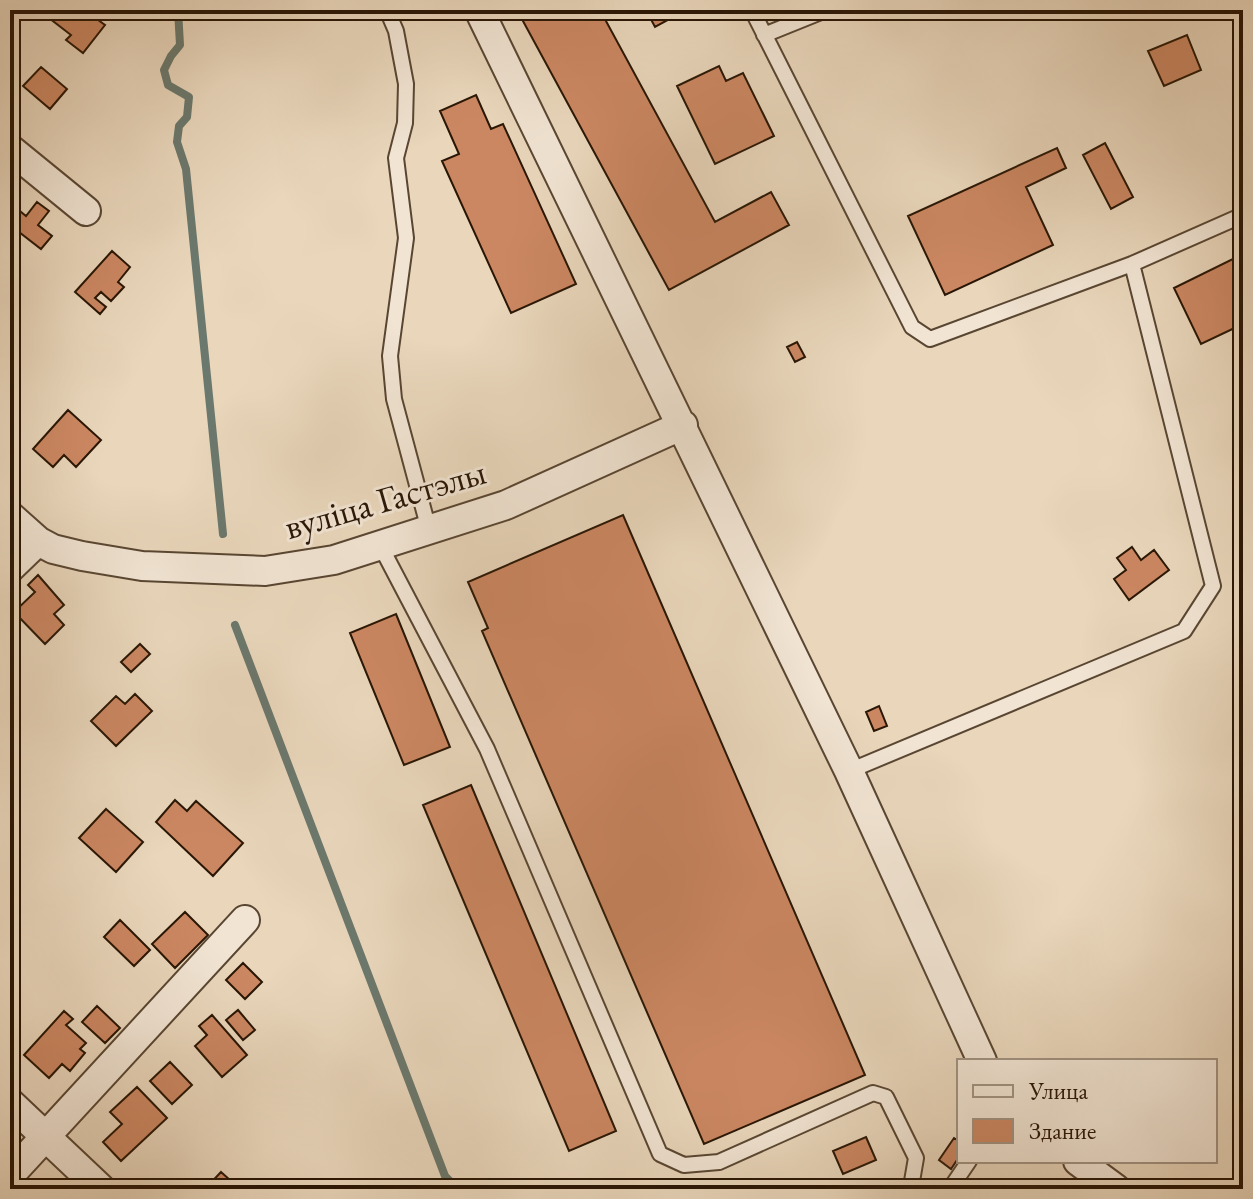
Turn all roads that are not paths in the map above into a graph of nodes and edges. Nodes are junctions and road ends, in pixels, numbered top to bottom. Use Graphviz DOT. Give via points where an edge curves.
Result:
graph roads {
  1 [pos="387,10"];
  2 [pos="479,10"];
  3 [pos="752,10"];
  4 [pos="826,10"];
  5 [pos="764,35"];
  6 [pos="10,149"];
  7 [pos="86,211"];
  8 [pos="1243,215"];
  9 [pos="1132,264"];
  10 [pos="683,425"];
  11 [pos="10,516"];
  12 [pos="429,530"];
  13 [pos="38,541"];
  14 [pos="380,545"];
  15 [pos="10,568"];
  16 [pos="849,771"];
  17 [pos="245,920"];
  18 [pos="981,1059"];
  19 [pos="10,1103"];
  20 [pos="45,1136"];
  21 [pos="968,1163"];
  22 [pos="1081,1163"];
  23 [pos="10,1175"];
  24 [pos="911,1187"];
  25 [pos="101,1189"];
  26 [pos="950,1189"];
  27 [pos="1116,1189"];
  1 -- 12 [label="lane" via="406,84 405,123 396,158 406,238 390,356 394,399"];
  2 -- 10 [label="street"];
  3 -- 5 [label="lane"];
  4 -- 5 [label="lane"];
  5 -- 9 [label="lane" via="912,327 930,339"];
  6 -- 7 [label="street"];
  8 -- 9 [label="lane"];
  9 -- 16 [label="lane" via="1213,586 1184,631"];
  10 -- 12 [label="street, вуліца Гастэлы" via="506,505"];
  10 -- 16 [label="street"];
  11 -- 13 [label="street, вуліца Гастэлы"];
  12 -- 14 [label="street, вуліца Гастэлы"];
  13 -- 14 [label="street, вуліца Гастэлы" via="53,549 142,566 212,571 265,571 334,560"];
  13 -- 15 [label="street"];
  14 -- 24 [label="lane" via="487,749 660,1154 684,1165 719,1162 873,1093 886,1097 916,1158"];
  16 -- 18 [label="street"];
  17 -- 20 [label="street"];
  19 -- 20 [label="street"];
  20 -- 23 [label="street"];
  20 -- 25 [label="street"];
  21 -- 26 [label="lane"];
  22 -- 27 [label="street"];
}
